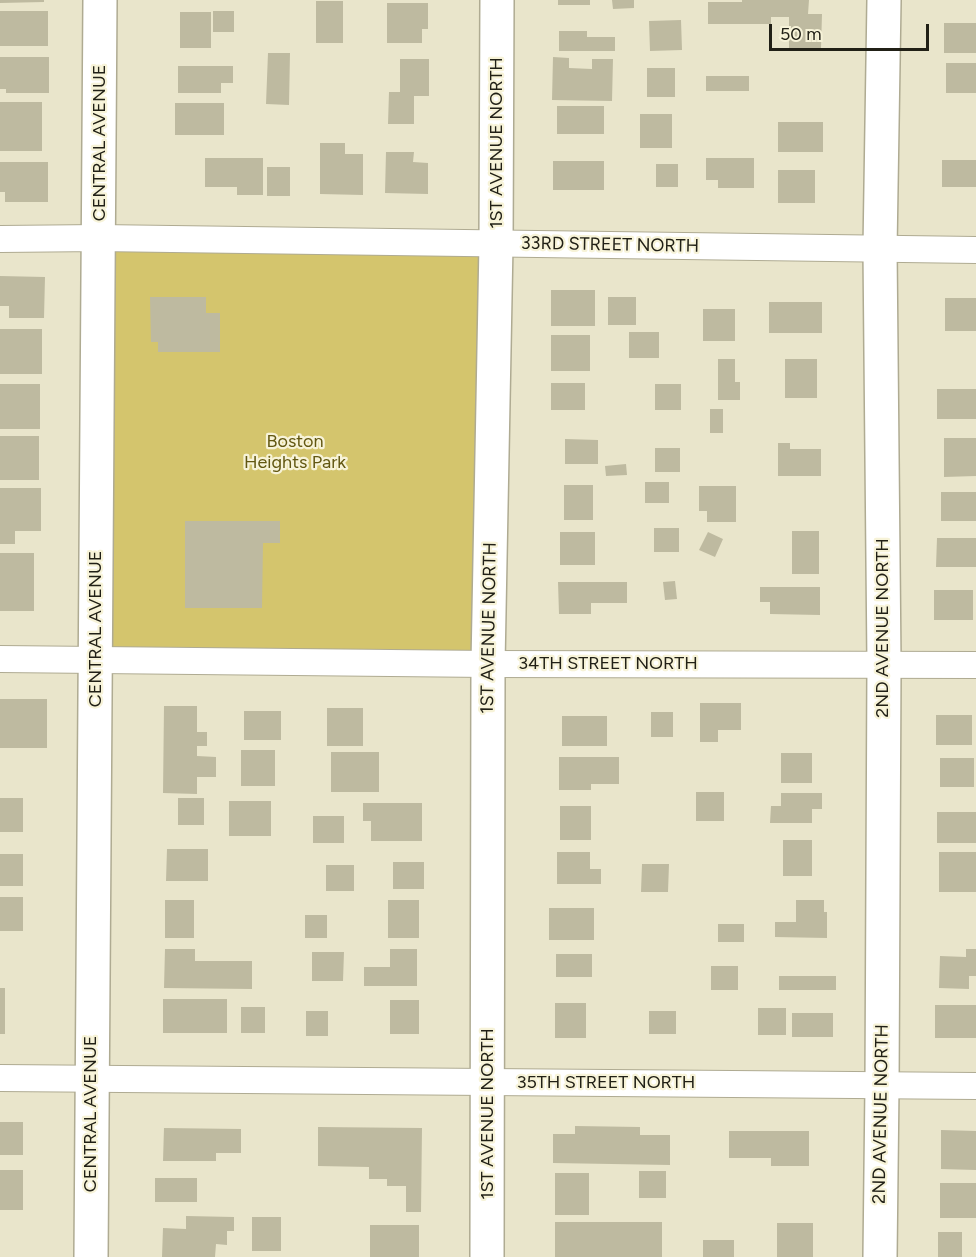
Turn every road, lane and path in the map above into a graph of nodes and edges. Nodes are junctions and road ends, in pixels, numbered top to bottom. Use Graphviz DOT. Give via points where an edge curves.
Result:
graph roads {
  1 [pos="100,0"];
  2 [pos="497,0"];
  3 [pos="885,0"];
  4 [pos="99,238"];
  5 [pos="0,239"];
  6 [pos="496,244"];
  7 [pos="880,249"];
  8 [pos="976,250"];
  9 [pos="0,659"];
  10 [pos="96,660"];
  11 [pos="488,664"];
  12 [pos="884,664"];
  13 [pos="976,665"];
  14 [pos="0,1078"];
  15 [pos="92,1079"];
  16 [pos="488,1082"];
  17 [pos="882,1086"];
  18 [pos="976,1086"];
  19 [pos="91,1257"];
  20 [pos="487,1257"];
  21 [pos="879,1257"];
  1 -- 4 [label="main road, CENTRAL AVENUE"];
  2 -- 6 [label="main road, 1ST AVENUE NORTH"];
  3 -- 7 [label="main road, 2ND AVENUE NORTH"];
  4 -- 5 [label="street, 33RD STREET NORTH"];
  4 -- 6 [label="street, 33RD STREET NORTH"];
  4 -- 10 [label="main road, CENTRAL AVENUE"];
  6 -- 7 [label="street, 33RD STREET NORTH"];
  6 -- 11 [label="main road, 1ST AVENUE NORTH"];
  7 -- 8 [label="street, 33RD STREET NORTH"];
  7 -- 12 [label="main road, 2ND AVENUE NORTH"];
  9 -- 10 [label="street, 34TH STREET NORTH"];
  10 -- 11 [label="street, 34TH STREET NORTH"];
  10 -- 15 [label="main road, CENTRAL AVENUE"];
  11 -- 12 [label="street, 34TH STREET NORTH"];
  11 -- 16 [label="main road, 1ST AVENUE NORTH"];
  12 -- 13 [label="street, 34TH STREET NORTH"];
  12 -- 17 [label="main road, 2ND AVENUE NORTH"];
  14 -- 15 [label="street, 35TH STREET NORTH"];
  15 -- 16 [label="street, 35TH STREET NORTH"];
  15 -- 19 [label="main road, CENTRAL AVENUE"];
  16 -- 17 [label="street, 35TH STREET NORTH"];
  16 -- 20 [label="main road, 1ST AVENUE NORTH"];
  17 -- 18 [label="street, 35TH STREET NORTH"];
  17 -- 21 [label="main road, 2ND AVENUE NORTH"];
}
